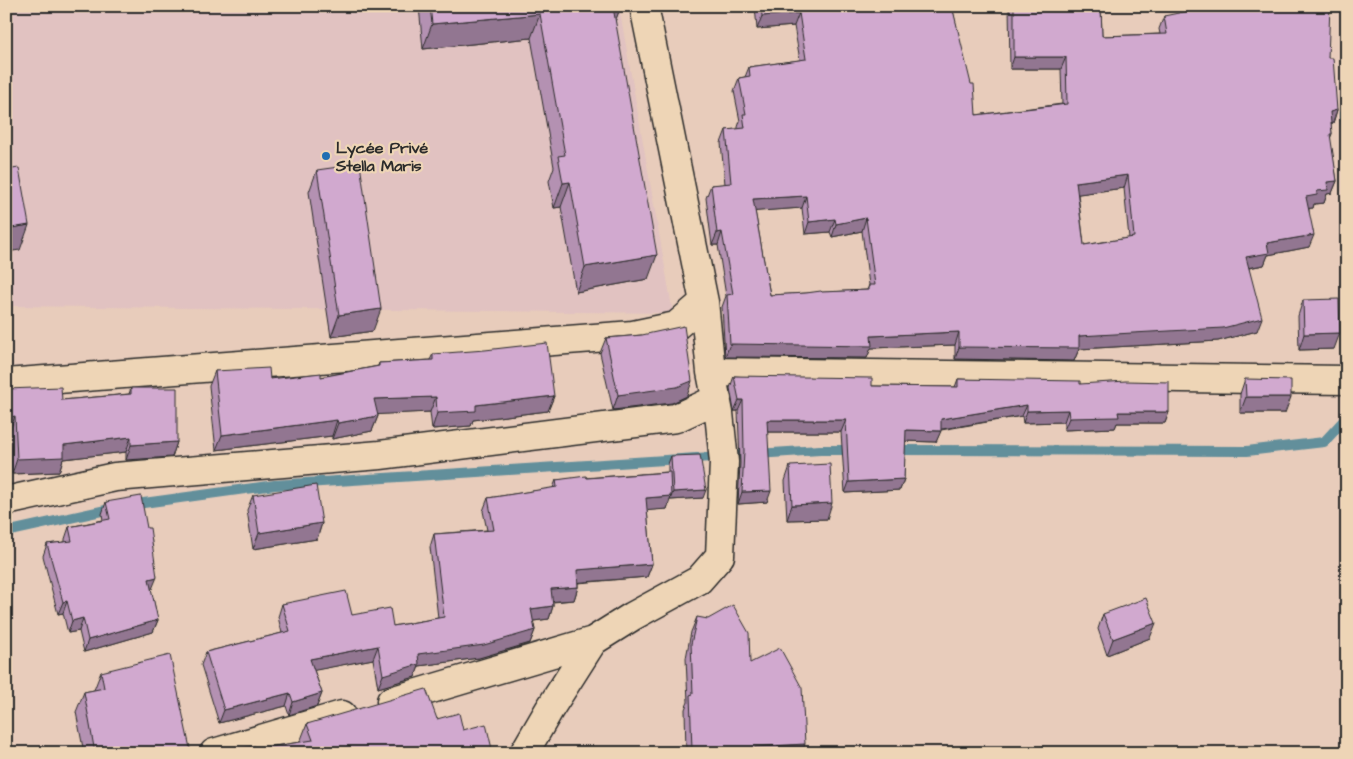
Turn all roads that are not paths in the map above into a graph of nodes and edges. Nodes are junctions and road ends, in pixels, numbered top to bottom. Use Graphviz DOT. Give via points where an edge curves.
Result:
graph roads {
  1 [pos="644,6"];
  2 [pos="704,302"];
  3 [pos="711,372"];
  4 [pos="1339,380"];
  5 [pos="6,383"];
  6 [pos="718,406"];
  7 [pos="6,501"];
  8 [pos="593,641"];
  9 [pos="214,753"];
  10 [pos="524,753"];
  1 -- 2 [label="street"];
  2 -- 3 [label="street"];
  2 -- 5 [label="street" via="676,326 633,335"];
  3 -- 4 [label="street"];
  3 -- 6 [label="street"];
  6 -- 7 [label="street" via="676,418 380,455 114,477"];
  6 -- 8 [label="street" via="724,462 720,556 699,580"];
  8 -- 9 [label="street"];
  8 -- 10 [label="street"];
}
